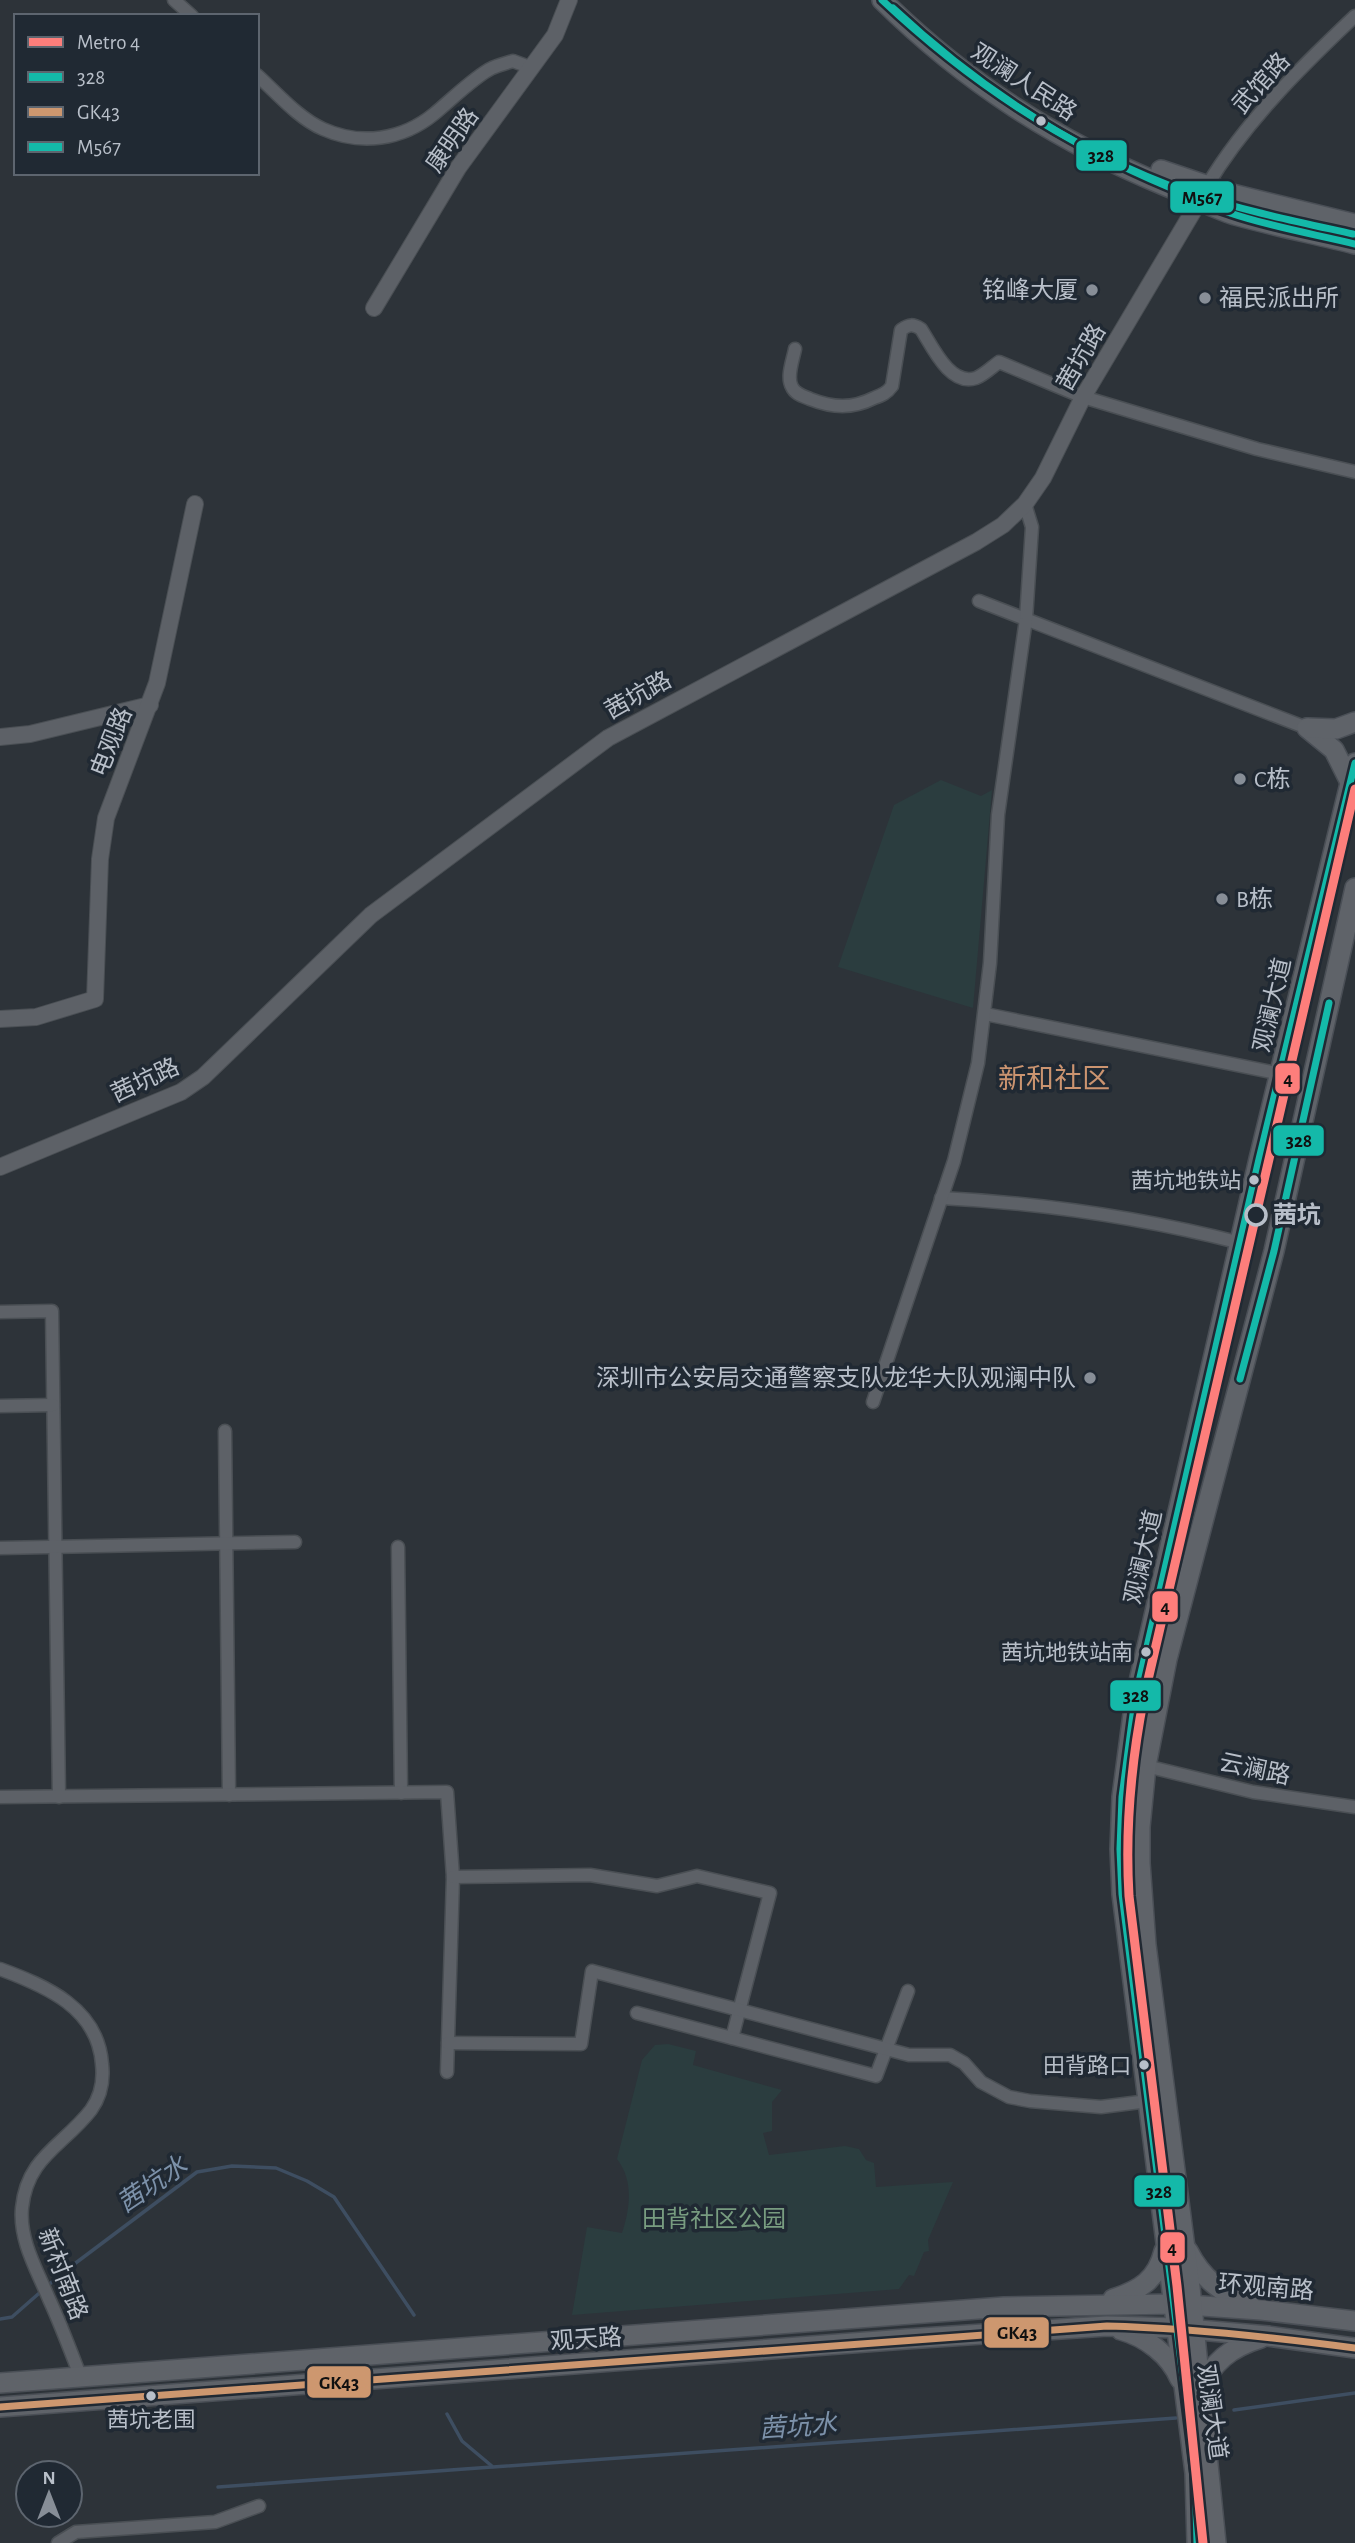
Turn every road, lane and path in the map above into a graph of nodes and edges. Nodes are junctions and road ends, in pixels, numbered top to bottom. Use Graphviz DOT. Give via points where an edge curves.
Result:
graph roads {
  1 [pos="174,0"];
  2 [pos="569,0"];
  3 [pos="881,0"];
  4 [pos="900,0"];
  5 [pos="190,14"];
  6 [pos="1355,16"];
  7 [pos="531,68"];
  8 [pos="259,77"];
  9 [pos="1203,193"];
  10 [pos="1355,224"];
  11 [pos="1355,244"];
  12 [pos="374,308"];
  13 [pos="795,349"];
  14 [pos="1083,397"];
  15 [pos="1355,472"];
  16 [pos="195,504"];
  17 [pos="1025,504"];
  18 [pos="979,601"];
  19 [pos="1026,619"];
  20 [pos="150,705"];
  21 [pos="1355,723"];
  22 [pos="1307,728"];
  23 [pos="0,737"];
  24 [pos="1355,763"];
  25 [pos="1350,782"];
  26 [pos="1355,888"];
  27 [pos="985,1014"];
  28 [pos="0,1020"];
  29 [pos="1281,1074"];
  30 [pos="0,1167"];
  31 [pos="941,1198"];
  32 [pos="1241,1243"];
  33 [pos="0,1312"];
  34 [pos="873,1402"];
  35 [pos="53,1405"];
  36 [pos="0,1406"];
  37 [pos="225,1432"];
  38 [pos="295,1542"];
  39 [pos="226,1543"];
  40 [pos="398,1546"];
  41 [pos="55,1547"];
  42 [pos="0,1548"];
  43 [pos="1146,1766"];
  44 [pos="401,1793"];
  45 [pos="229,1795"];
  46 [pos="0,1797"];
  47 [pos="59,1797"];
  48 [pos="1355,1807"];
  49 [pos="453,1877"];
  50 [pos="0,1969"];
  51 [pos="908,1991"];
  52 [pos="740,2010"];
  53 [pos="636,2013"];
  54 [pos="732,2038"];
  55 [pos="448,2043"];
  56 [pos="888,2049"];
  57 [pos="447,2072"];
  58 [pos="1148,2101"];
  59 [pos="1175,2241"];
  60 [pos="1182,2304"];
  61 [pos="1087,2305"];
  62 [pos="1004,2307"];
  63 [pos="1261,2310"];
  64 [pos="1355,2322"];
  65 [pos="1107,2326"];
  66 [pos="1185,2329"];
  67 [pos="1006,2333"];
  68 [pos="1268,2336"];
  69 [pos="1355,2348"];
  70 [pos="81,2378"];
  71 [pos="0,2384"];
  72 [pos="1192,2392"];
  73 [pos="0,2407"];
  74 [pos="259,2506"];
  75 [pos="58,2543"];
  76 [pos="1197,2543"];
  77 [pos="1216,2543"];
  1 -- 5 [label="street"];
  2 -- 7 [label="street, 康明路" via="555,35"];
  3 -- 9 [label="main road, 观澜人民路" via="957,68 1060,136 1115,164"];
  4 -- 9 [label="main road, 观澜人民路" via="965,58 1014,93 1066,125"];
  6 -- 9 [label="street, 武馆路" via="1245,132"];
  7 -- 8 [label="street" via="513,61 491,68 422,123 372,140 322,129"];
  7 -- 12 [label="street, 康明路" via="458,168"];
  9 -- 10 [label="main road, 观澜人民路"];
  9 -- 11 [label="main road, 观澜人民路" via="1233,214"];
  9 -- 14 [label="street, 茜坑路"];
  13 -- 14 [label="street" via="791,387 796,393 835,406 863,404 888,392 901,330 914,325 951,373 961,378 975,378 999,362"];
  14 -- 15 [label="street" via="1256,449"];
  14 -- 17 [label="street, 茜坑路"];
  16 -- 20 [label="street, 电观路"];
  17 -- 19 [label="street" via="1032,527"];
  17 -- 30 [label="street, 茜坑路" via="976,542 608,738 371,915 203,1077 181,1092"];
  18 -- 19 [label="street"];
  19 -- 22 [label="street"];
  19 -- 27 [label="street" via="998,815"];
  20 -- 23 [label="street"];
  20 -- 28 [label="street, 电观路" via="110,803 102,840 95,999 36,1017"];
  21 -- 22 [label="main road" via="1326,730"];
  22 -- 25 [label="main road" via="1334,750"];
  24 -- 25 [label="main road, 观澜大道"];
  25 -- 29 [label="main road, 观澜大道"];
  26 -- 43 [label="main road, 观澜大道" via="1274,1251 1167,1659"];
  27 -- 29 [label="street"];
  27 -- 31 [label="street" via="971,1096"];
  29 -- 32 [label="main road, 观澜大道"];
  31 -- 32 [label="street" via="1062,1208"];
  31 -- 34 [label="street"];
  32 -- 58 [label="main road, 观澜大道" via="1127,1749 1120,1849 1122,1894"];
  33 -- 35 [label="street" via="52,1311"];
  35 -- 36 [label="street"];
  35 -- 41 [label="street"];
  37 -- 39 [label="street"];
  38 -- 39 [label="street"];
  39 -- 41 [label="street"];
  39 -- 45 [label="street"];
  40 -- 44 [label="street"];
  41 -- 42 [label="street"];
  41 -- 47 [label="street"];
  43 -- 48 [label="street, 云澜路" via="1254,1793"];
  43 -- 59 [label="main road, 观澜大道" via="1140,1827 1142,1898"];
  44 -- 45 [label="street"];
  44 -- 49 [label="street" via="447,1792"];
  45 -- 47 [label="street"];
  46 -- 47 [label="street"];
  49 -- 52 [label="street" via="590,1875 657,1886 697,1876 770,1894"];
  49 -- 55 [label="street"];
  50 -- 70 [label="street, 新村南路" via="46,1987 73,2006 97,2039 102,2064 101,2088 92,2108 30,2175 22,2209 22,2228 34,2263"];
  51 -- 56 [label="street"];
  52 -- 54 [label="street"];
  52 -- 55 [label="street" via="592,1971 581,2044"];
  52 -- 56 [label="street"];
  53 -- 54 [label="street"];
  54 -- 56 [label="street" via="876,2076"];
  55 -- 57 [label="street"];
  56 -- 58 [label="street" via="950,2055 981,2082 1030,2101 1101,2107"];
  58 -- 59 [label="main road, 观澜大道"];
  59 -- 60 [label="main road, 观澜大道"];
  59 -- 61 [label="main road" via="1150,2281"];
  59 -- 63 [label="main road" via="1218,2289"];
  60 -- 61 [label="main road, 观天路"];
  60 -- 63 [label="main road, 环观南路"];
  60 -- 66 [label="main road, 观澜大道"];
  61 -- 62 [label="main road, 观天路"];
  62 -- 67 [label="main road"];
  62 -- 70 [label="main road, 观天路"];
  63 -- 64 [label="main road, 环观南路"];
  65 -- 66 [label="main road, 观天路"];
  65 -- 67 [label="main road, 观天路"];
  65 -- 72 [label="main road" via="1152,2346"];
  66 -- 68 [label="main road, 环观南路"];
  66 -- 72 [label="main road, 观澜大道"];
  67 -- 73 [label="main road, 观天路"];
  68 -- 69 [label="main road, 环观南路"];
  68 -- 72 [label="main road" via="1234,2349 1216,2362"];
  70 -- 71 [label="main road, 观天路"];
  72 -- 76 [label="main road, 观澜大道"];
  72 -- 77 [label="main road, 观澜大道" via="1211,2474"];
  74 -- 75 [label="street" via="215,2522 76,2532"];
}
